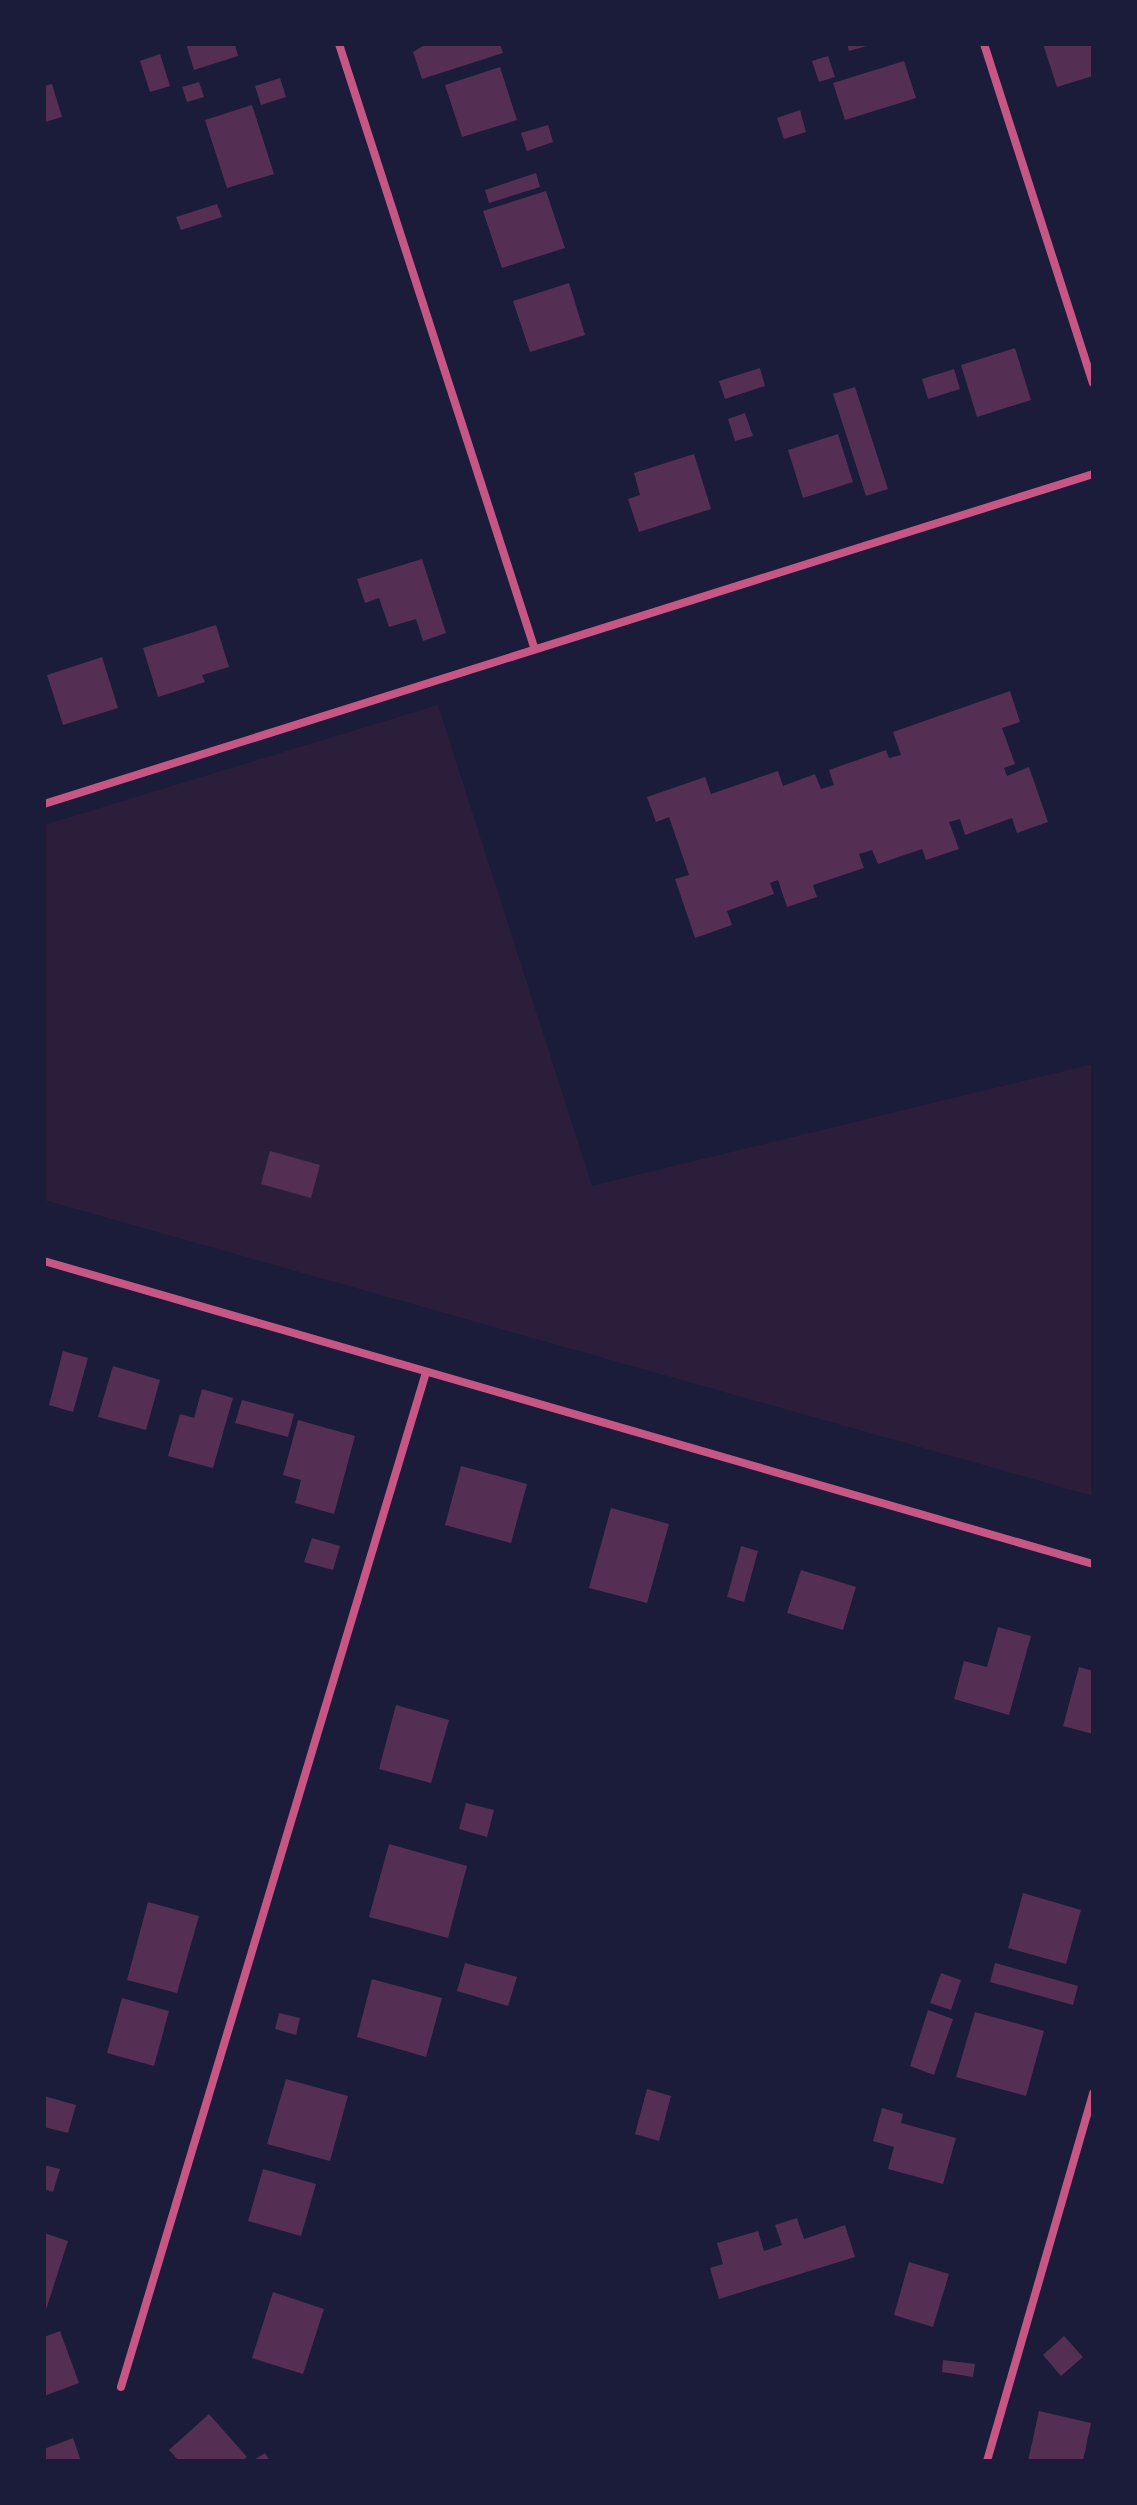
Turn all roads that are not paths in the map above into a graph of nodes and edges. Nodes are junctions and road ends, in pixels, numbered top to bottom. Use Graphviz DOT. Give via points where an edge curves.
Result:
graph roads {
  1 [pos="339,44"];
  2 [pos="984,44"];
  3 [pos="1093,383"];
  4 [pos="1093,474"];
  5 [pos="534,647"];
  6 [pos="44,804"];
  7 [pos="44,1261"];
  8 [pos="426,1372"];
  9 [pos="1093,1564"];
  10 [pos="1093,2093"];
  11 [pos="121,2387"];
  12 [pos="987,2461"];
  1 -- 5 [label="street"];
  2 -- 3 [label="street"];
  4 -- 5 [label="street"];
  5 -- 6 [label="street"];
  7 -- 8 [label="street"];
  8 -- 9 [label="street"];
  8 -- 11 [label="street"];
  10 -- 12 [label="street"];
}
